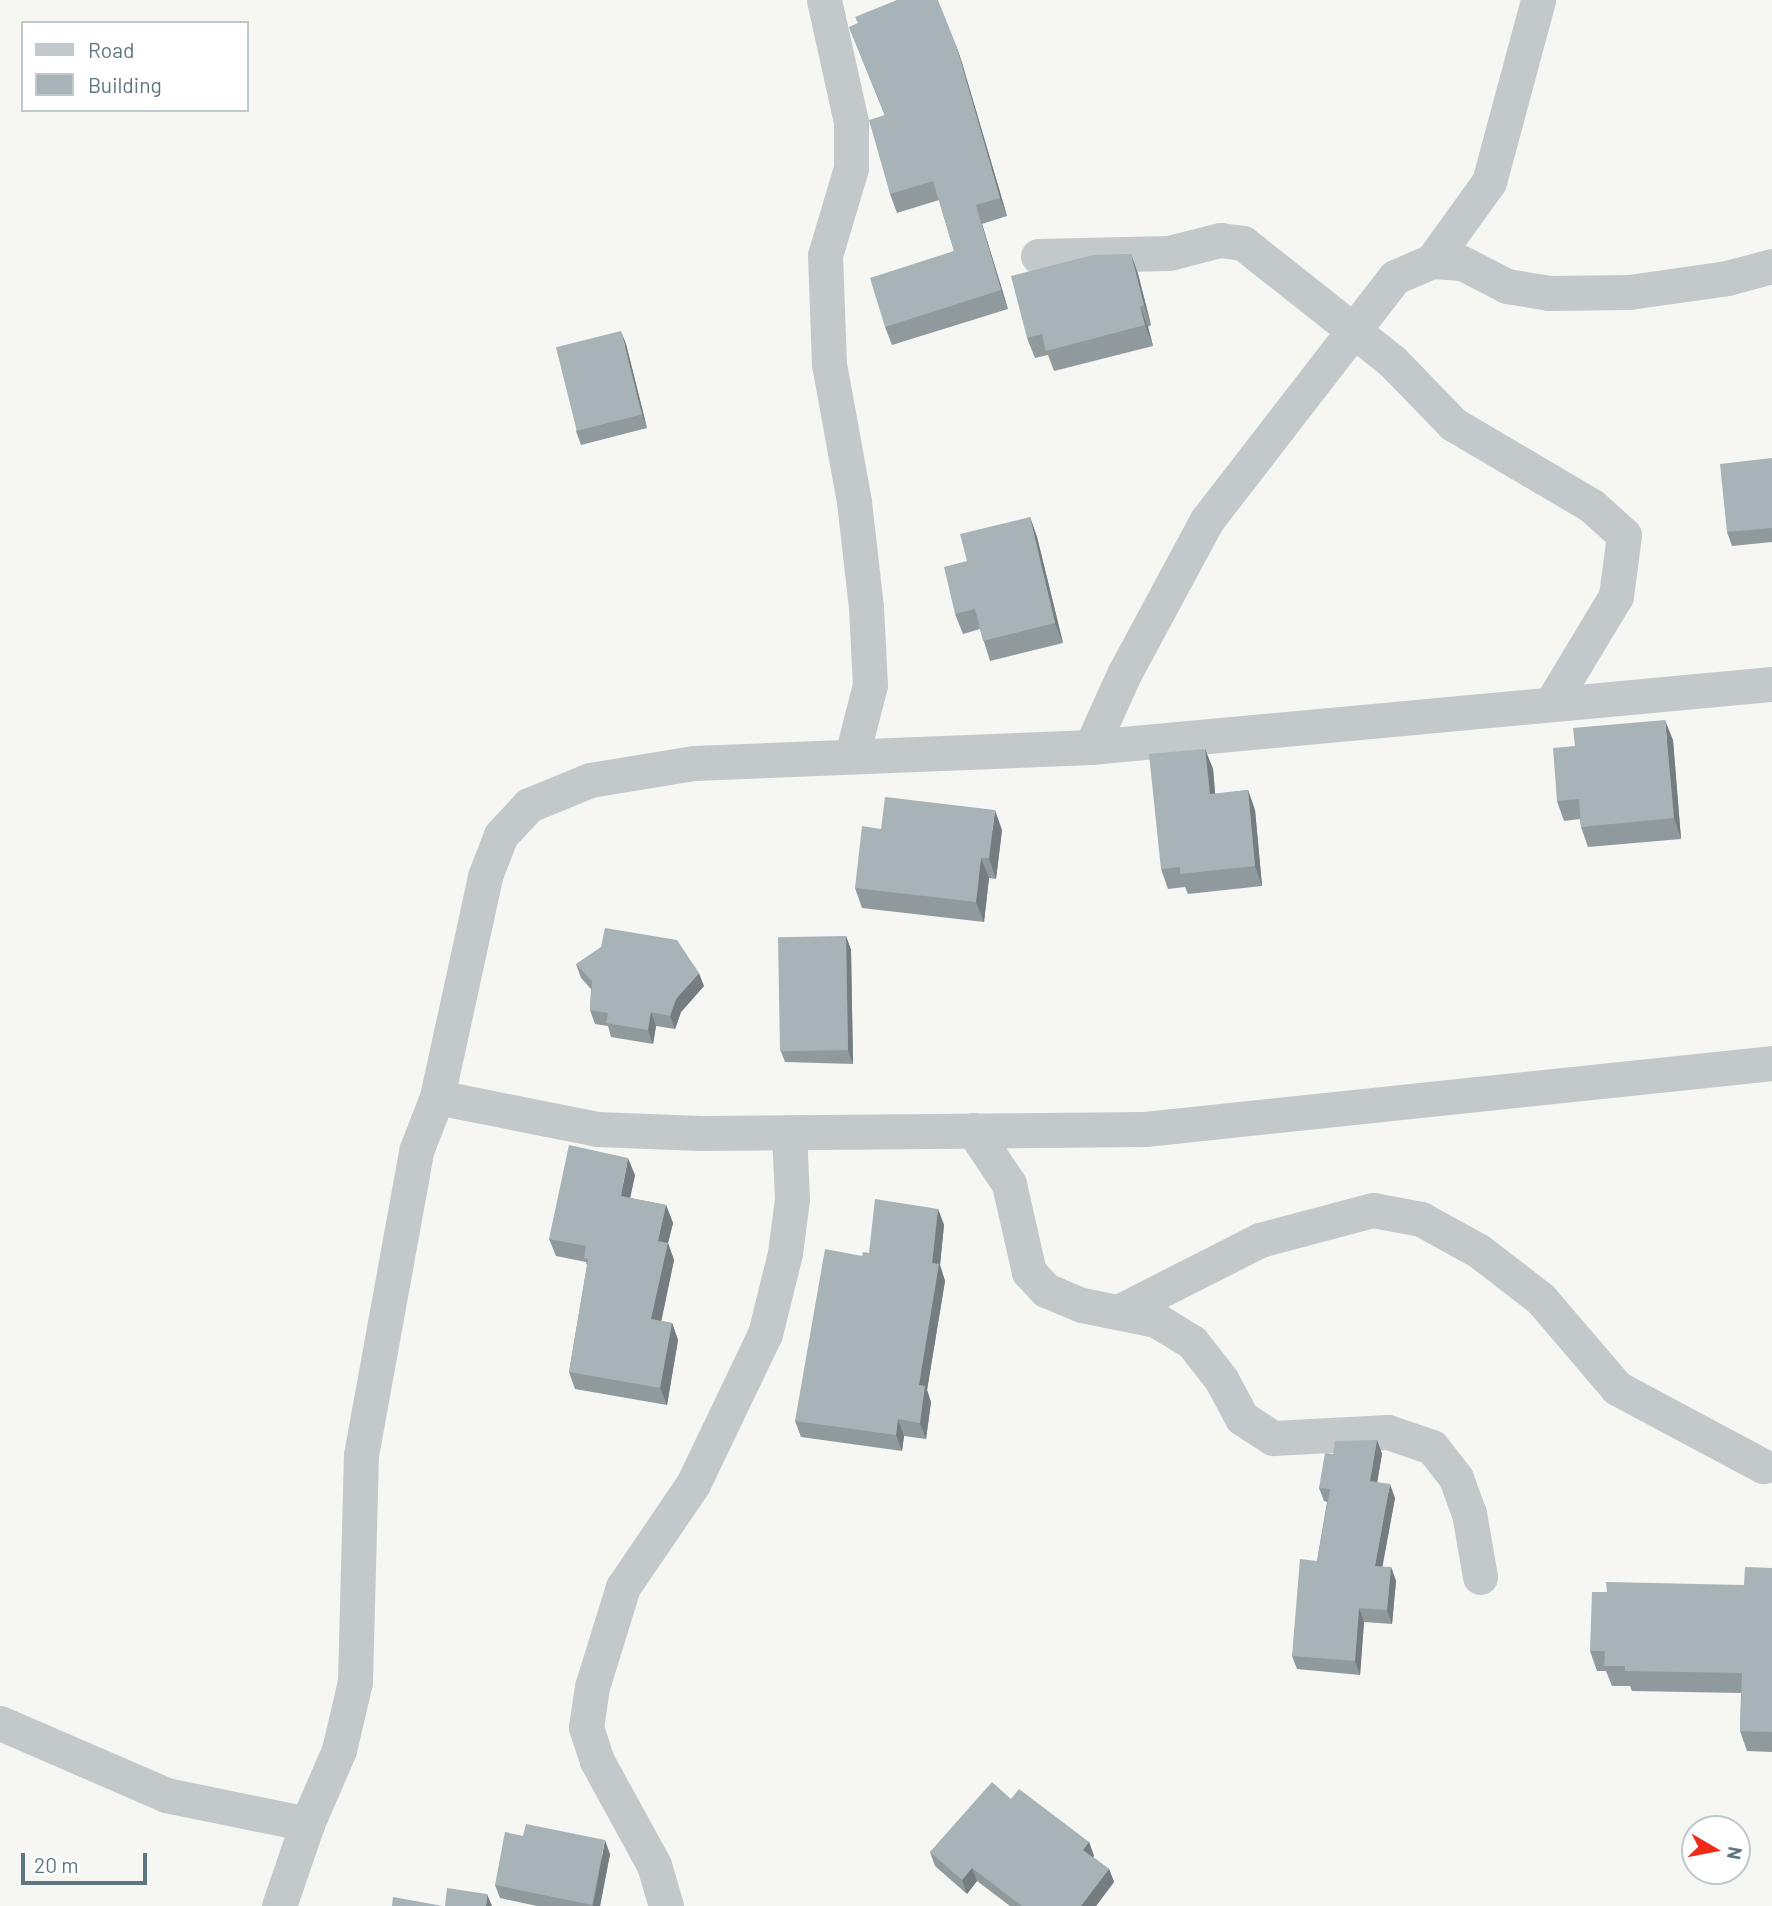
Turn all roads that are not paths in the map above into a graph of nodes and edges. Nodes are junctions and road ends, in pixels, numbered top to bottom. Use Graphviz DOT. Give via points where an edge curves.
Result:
graph roads {
  1 [pos="824,0"];
  2 [pos="1538,0"];
  3 [pos="1038,256"];
  4 [pos="1432,261"];
  5 [pos="1772,266"];
  6 [pos="1353,327"];
  7 [pos="1772,684"];
  8 [pos="1552,702"];
  9 [pos="1091,747"];
  10 [pos="852,755"];
  11 [pos="1772,1063"];
  12 [pos="437,1097"];
  13 [pos="973,1130"];
  14 [pos="789,1132"];
  15 [pos="1121,1311"];
  16 [pos="1763,1466"];
  17 [pos="1480,1577"];
  18 [pos="0,1723"];
  19 [pos="307,1824"];
  20 [pos="279,1906"];
  21 [pos="666,1906"];
  1 -- 10 [label="street" via="851,122 851,168 825,255 829,364 854,502 867,620 870,685"];
  2 -- 4 [label="street" via="1489,183"];
  3 -- 6 [label="street" via="1169,253 1220,240 1243,243"];
  4 -- 5 [label="street" via="1462,264 1507,286 1549,293 1629,292 1727,278"];
  4 -- 6 [label="street" via="1395,277"];
  6 -- 8 [label="street" via="1453,424 1592,506 1624,535 1616,596"];
  6 -- 9 [label="street" via="1207,520 1124,674"];
  7 -- 8 [label="street"];
  8 -- 9 [label="street"];
  9 -- 10 [label="street"];
  10 -- 12 [label="street" via="694,763 590,780 528,805 501,835 485,876"];
  11 -- 13 [label="street" via="1145,1129"];
  12 -- 14 [label="street" via="597,1129"];
  12 -- 19 [label="street" via="416,1151 361,1455 355,1682 339,1750"];
  13 -- 14 [label="street"];
  13 -- 15 [label="street" via="1009,1184 1029,1272 1046,1290 1082,1305"];
  14 -- 21 [label="street" via="792,1199 785,1253 765,1334 693,1484 623,1587 592,1687 586,1727 597,1761 654,1865"];
  15 -- 16 [label="street" via="1260,1240 1373,1210 1421,1219 1479,1251 1541,1299 1616,1388"];
  15 -- 17 [label="street" via="1156,1320 1192,1342 1221,1379 1242,1418 1273,1438 1388,1432 1432,1447 1456,1478 1469,1513"];
  18 -- 19 [label="street" via="166,1795"];
  19 -- 20 [label="street"];
}
